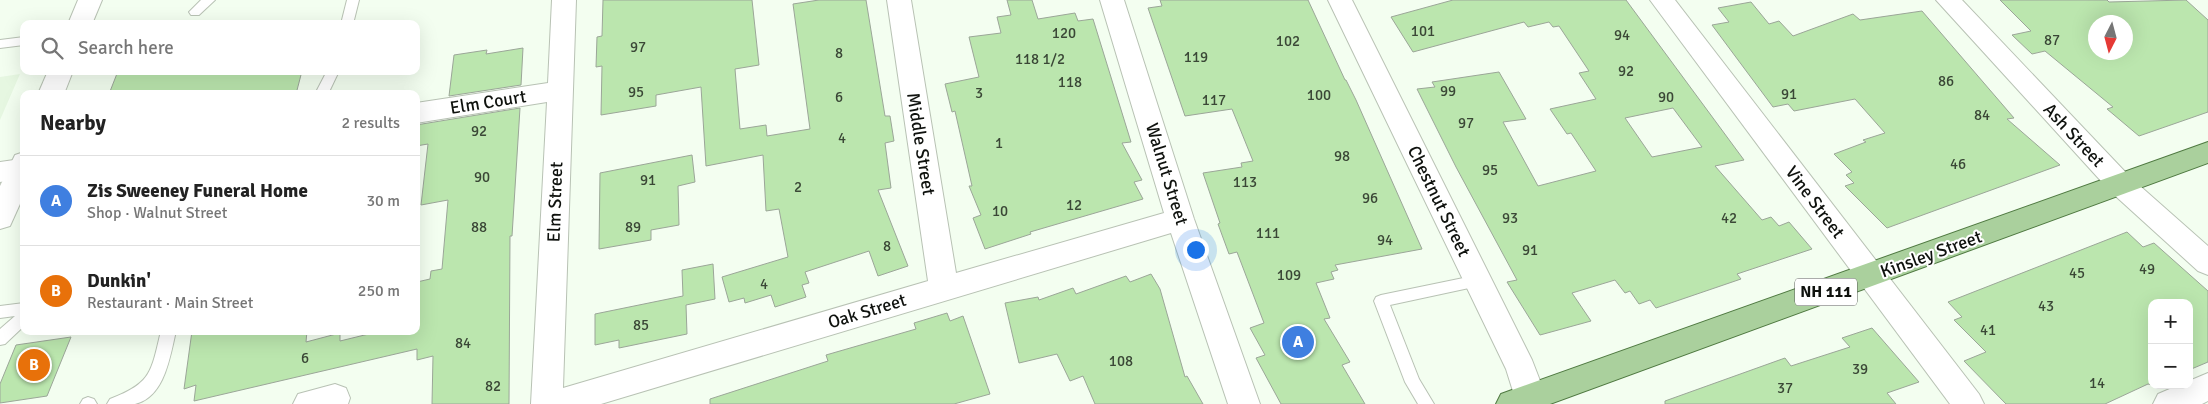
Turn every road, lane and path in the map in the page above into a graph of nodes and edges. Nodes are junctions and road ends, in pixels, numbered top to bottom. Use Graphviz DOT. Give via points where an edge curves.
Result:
graph roads {
  1 [pos="90,0"];
  2 [pos="200,0"];
  3 [pos="209,0"];
  4 [pos="353,0"];
  5 [pos="564,0"];
  6 [pos="899,0"];
  7 [pos="1112,0"];
  8 [pos="1340,0"];
  9 [pos="1662,0"];
  10 [pos="1948,0"];
  11 [pos="82,20"];
  12 [pos="348,20"];
  13 [pos="20,42"];
  14 [pos="0,44"];
  15 [pos="59,75"];
  16 [pos="331,75"];
  17 [pos="54,90"];
  18 [pos="323,90"];
  19 [pos="559,91"];
  20 [pos="420,112"];
  21 [pos="2208,152"];
  22 [pos="18,166"];
  23 [pos="2121,185"];
  24 [pos="0,218"];
  25 [pos="1180,219"];
  26 [pos="2208,263"];
  27 [pos="1871,276"];
  28 [pos="1478,281"];
  29 [pos="944,288"];
  30 [pos="20,310"];
  31 [pos="0,312"];
  32 [pos="20,321"];
  33 [pos="168,335"];
  34 [pos="0,339"];
  35 [pos="2208,387"];
  36 [pos="1525,402"];
  37 [pos="115,404"];
  38 [pos="547,404"];
  39 [pos="554,404"];
  40 [pos="1244,404"];
  41 [pos="1426,404"];
  42 [pos="1968,404"];
  43 [pos="2168,404"];
  1 -- 11 [label="street"];
  2 -- 3 [label="lane" via="195,12"];
  4 -- 12 [label="lane"];
  5 -- 19 [label="street, Elm Street"];
  6 -- 29 [label="street, Middle Street"];
  7 -- 25 [label="street, Walnut Street"];
  8 -- 28 [label="street, Chestnut Street"];
  9 -- 27 [label="street, Vine Street"];
  10 -- 23 [label="street, Ash Street"];
  13 -- 14 [label="lane"];
  15 -- 17 [label="street"];
  16 -- 18 [label="lane"];
  19 -- 20 [label="street, Elm Court"];
  19 -- 38 [label="street, Elm Street"];
  21 -- 23 [label="main road, Kinsley Street / NH 111"];
  22 -- 24 [label="street"];
  23 -- 26 [label="street, Ash Street"];
  23 -- 27 [label="main road, Kinsley Street / NH 111"];
  25 -- 29 [label="street, Oak Street"];
  25 -- 40 [label="street, Walnut Street"];
  27 -- 36 [label="main road, Kinsley Street / NH 111"];
  27 -- 42 [label="street, Vine Street"];
  28 -- 36 [label="street, Chestnut Street" via="1521,369"];
  28 -- 41 [label="lane" via="1381,301 1413,382"];
  29 -- 39 [label="street, Oak Street"];
  30 -- 31 [label="lane"];
  32 -- 34 [label="lane"];
  33 -- 37 [label="lane" via="155,381 138,396"];
  35 -- 43 [label="street"];
}
